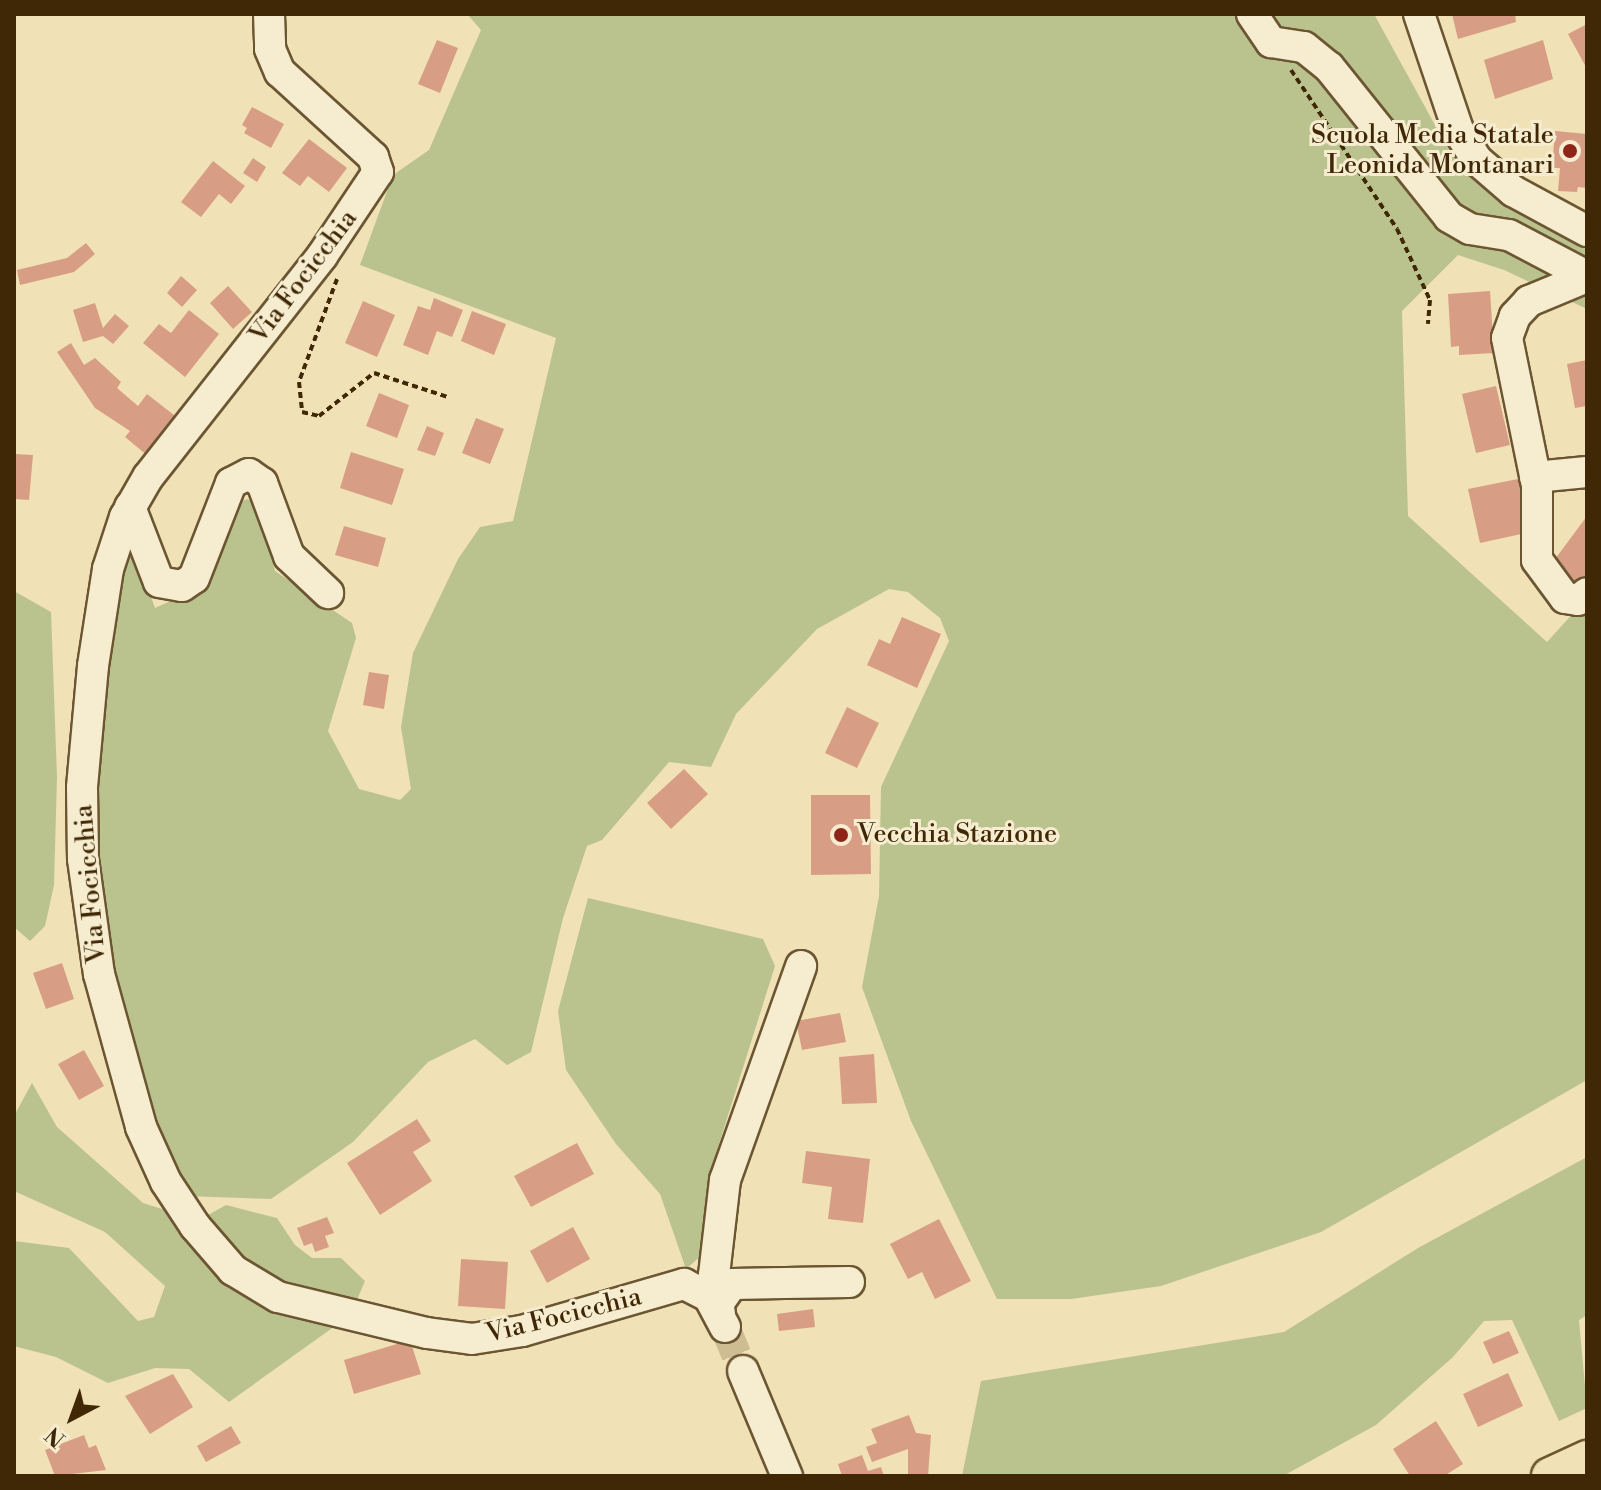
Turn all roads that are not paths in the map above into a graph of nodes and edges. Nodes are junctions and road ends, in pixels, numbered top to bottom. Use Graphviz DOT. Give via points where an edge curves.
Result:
graph roads {
  1 [pos="269,14"];
  2 [pos="1252,14"];
  3 [pos="1419,14"];
  4 [pos="1587,231"];
  5 [pos="1587,276"];
  6 [pos="1587,472"];
  7 [pos="1535,477"];
  8 [pos="130,507"];
  9 [pos="328,593"];
  10 [pos="1587,593"];
  11 [pos="801,966"];
  12 [pos="849,1282"];
  13 [pos="721,1316"];
  14 [pos="743,1371"];
  15 [pos="1587,1459"];
  16 [pos="787,1476"];
  17 [pos="1550,1476"];
  1 -- 8 [label="street, Via Focicchia" via="270,49 280,72 373,157 377,177"];
  2 -- 5 [label="street" via="1271,42 1304,47 1329,67 1449,217 1470,229 1509,235"];
  3 -- 4 [label="street" via="1453,118 1477,160 1513,191"];
  5 -- 7 [label="street" via="1529,301 1510,327 1510,373"];
  6 -- 7 [label="street"];
  7 -- 10 [label="street" via="1539,566 1565,598 1578,600"];
  8 -- 9 [label="street" via="153,572 165,587 182,586 194,578 231,483 249,474 257,477 289,556"];
  8 -- 13 [label="street, Via Focicchia" via="108,569 94,650 82,788 84,871 99,974 135,1108 155,1160 189,1217 227,1263 262,1290 309,1307 427,1333 472,1339 512,1334 684,1284 703,1292"];
  11 -- 13 [label="street" via="725,1180 714,1275"];
  12 -- 13 [label="street" via="732,1284"];
  14 -- 16 [label="street"];
  15 -- 17 [label="main road"];
}
